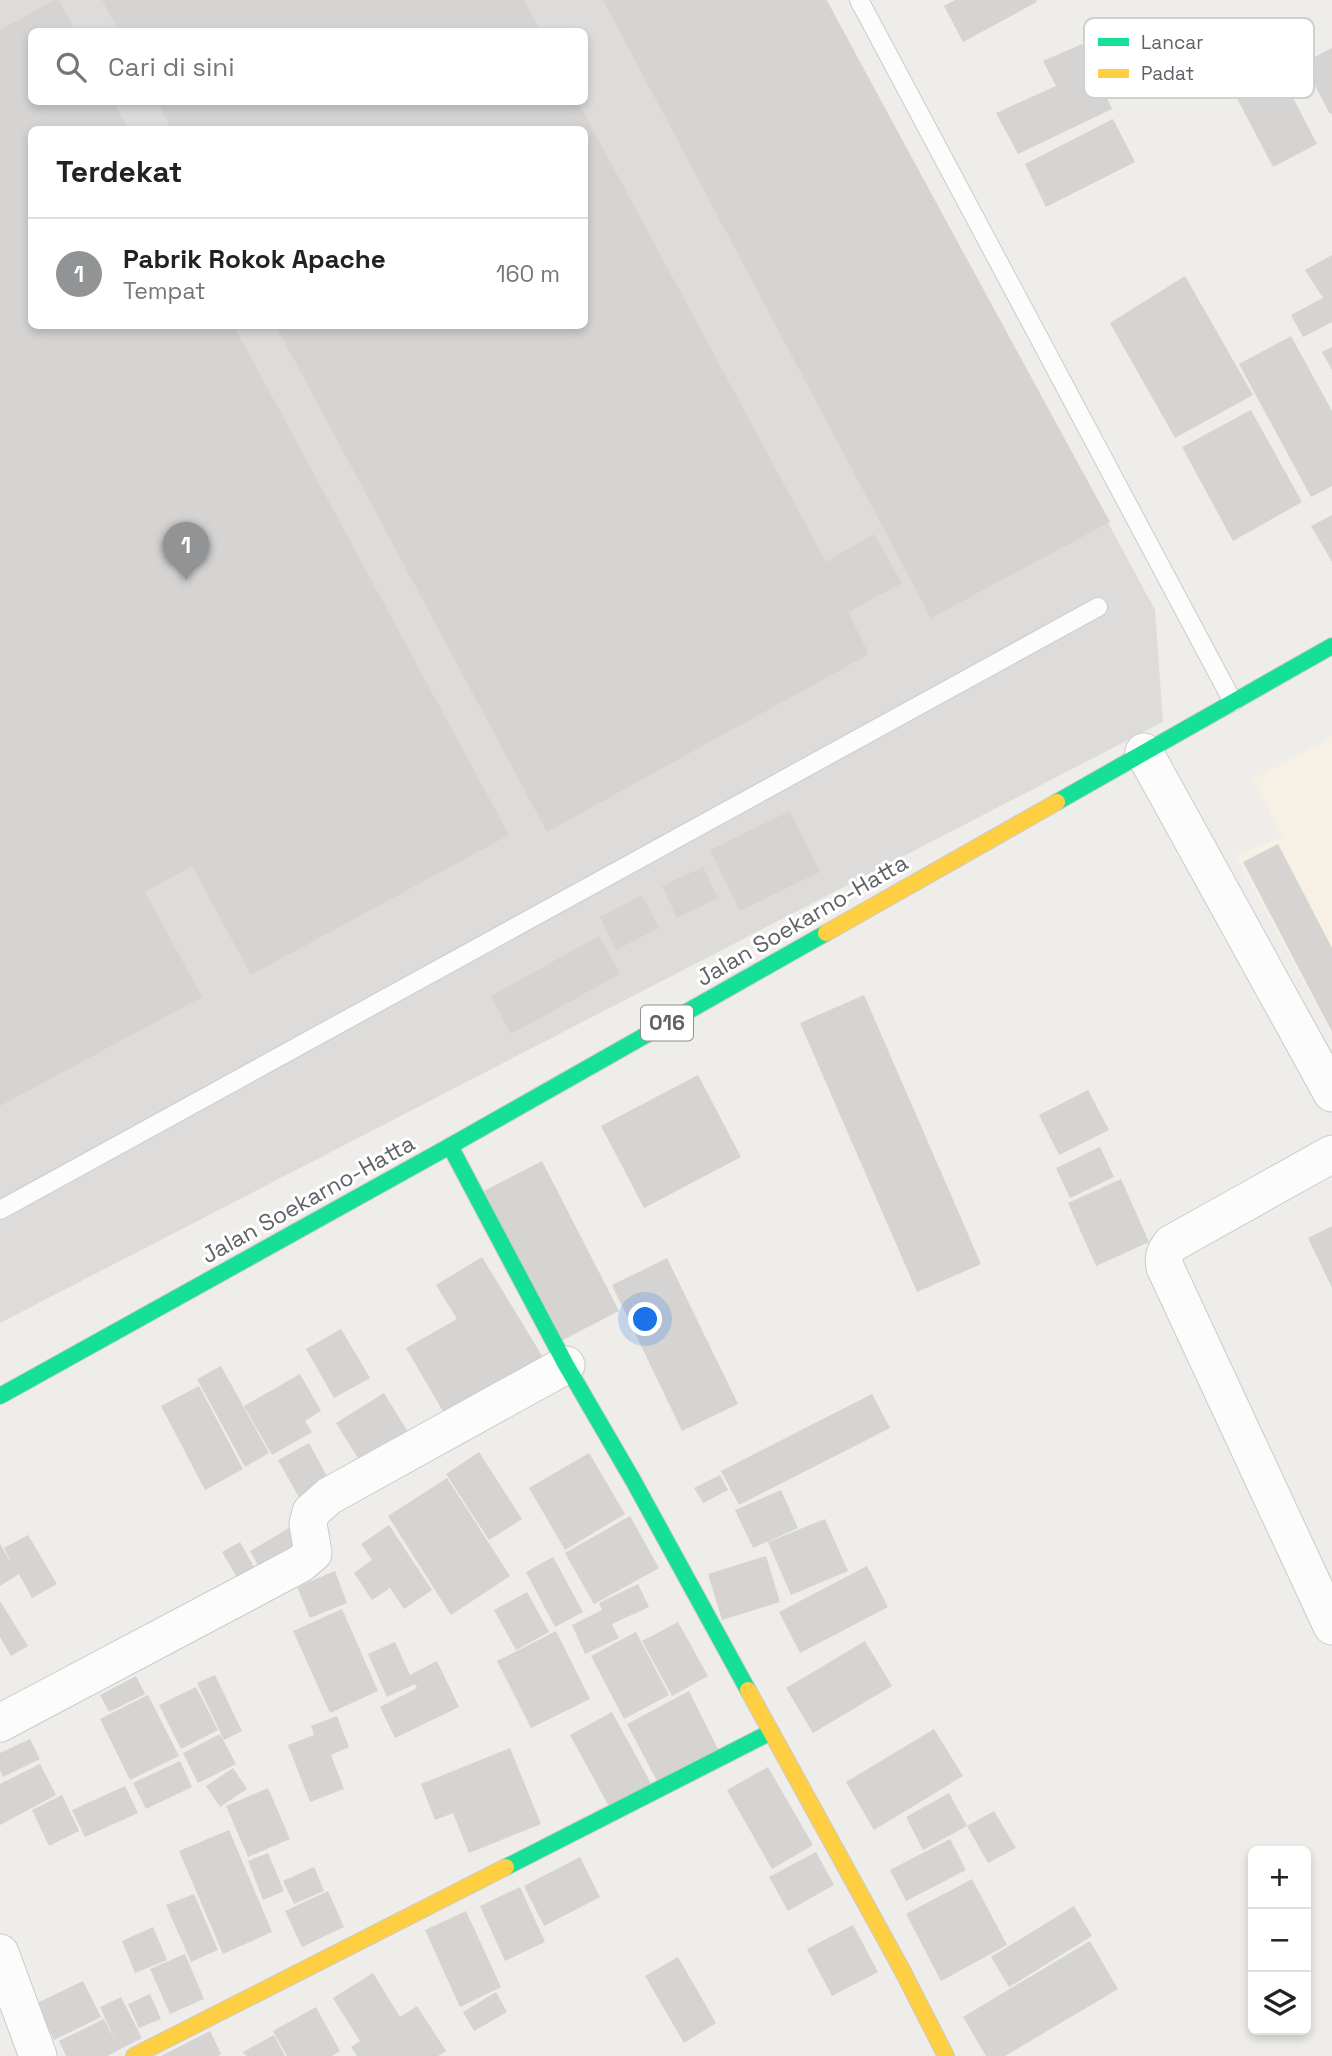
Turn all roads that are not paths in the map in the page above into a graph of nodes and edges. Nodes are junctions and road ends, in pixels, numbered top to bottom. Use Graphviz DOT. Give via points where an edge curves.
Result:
graph roads {
  1 [pos="859,0"];
  2 [pos="1098,607"];
  3 [pos="1332,646"];
  4 [pos="1233,702"];
  5 [pos="1144,752"];
  6 [pos="1332,1093"];
  7 [pos="450,1146"];
  8 [pos="1332,1154"];
  9 [pos="0,1210"];
  10 [pos="566,1365"];
  11 [pos="0,1396"];
  12 [pos="1332,1626"];
  13 [pos="0,1723"];
  14 [pos="771,1732"];
  15 [pos="0,1953"];
  16 [pos="38,2056"];
  17 [pos="134,2056"];
  18 [pos="946,2056"];
  1 -- 4 [label="lane"];
  2 -- 9 [label="lane"];
  3 -- 4 [label="street, Jalan Soekarno-Hatta / 016"];
  4 -- 5 [label="street, Jalan Soekarno-Hatta / 016"];
  5 -- 6 [label="street"];
  5 -- 7 [label="street, Jalan Soekarno-Hatta / 016"];
  7 -- 10 [label="street"];
  7 -- 11 [label="street, Jalan Soekarno-Hatta / 016"];
  8 -- 12 [label="street" via="1171,1244 1164,1260"];
  10 -- 13 [label="street" via="330,1496 311,1513 309,1536 314,1548 310,1558"];
  10 -- 14 [label="street"];
  14 -- 17 [label="street"];
  14 -- 18 [label="street"];
  15 -- 16 [label="street"];
}
